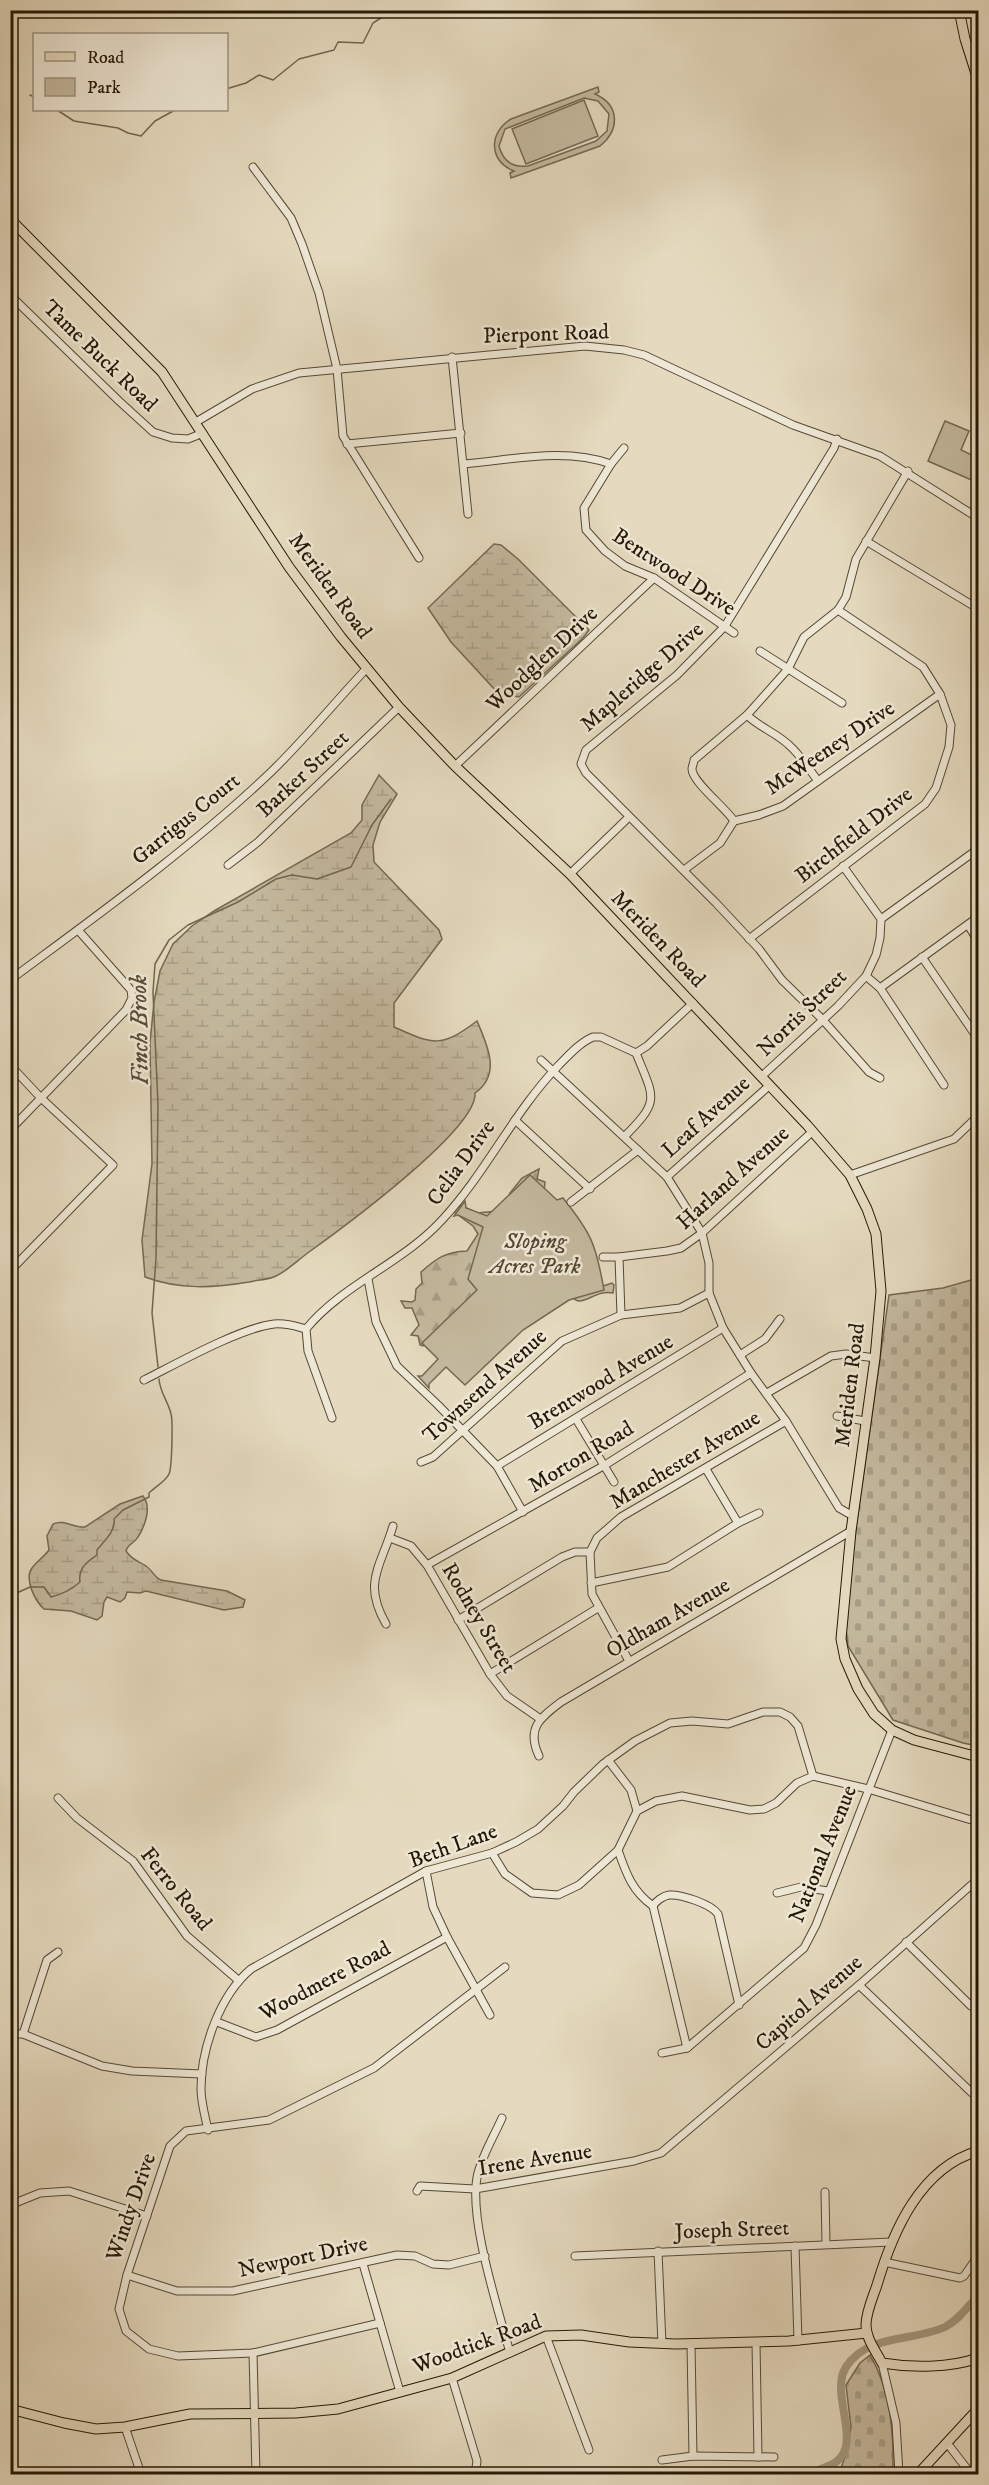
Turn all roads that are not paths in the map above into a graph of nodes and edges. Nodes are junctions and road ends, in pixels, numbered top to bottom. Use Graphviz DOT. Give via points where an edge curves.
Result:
graph roads {
  1 [pos="959,10"];
  2 [pos="978,80"];
  3 [pos="253,166"];
  4 [pos="10,219"];
  5 [pos="10,295"];
  6 [pos="452,357"];
  7 [pos="337,369"];
  8 [pos="196,422"];
  9 [pos="203,433"];
  10 [pos="460,433"];
  11 [pos="837,439"];
  12 [pos="347,444"];
  13 [pos="624,448"];
  14 [pos="464,464"];
  15 [pos="610,464"];
  16 [pos="908,471"];
  17 [pos="468,514"];
  18 [pos="978,518"];
  19 [pos="866,541"];
  20 [pos="419,558"];
  21 [pos="654,578"];
  22 [pos="972,605"];
  23 [pos="838,610"];
  24 [pos="725,626"];
  25 [pos="734,633"];
  26 [pos="760,651"];
  27 [pos="367,668"];
  28 [pos="788,669"];
  29 [pos="940,694"];
  30 [pos="842,703"];
  31 [pos="399,707"];
  32 [pos="747,715"];
  33 [pos="455,766"];
  34 [pos="818,781"];
  35 [pos="629,817"];
  36 [pos="734,821"];
  37 [pos="978,849"];
  38 [pos="228,865"];
  39 [pos="843,866"];
  40 [pos="684,870"];
  41 [pos="570,874"];
  42 [pos="978,917"];
  43 [pos="881,919"];
  44 [pos="968,925"];
  45 [pos="78,930"];
  46 [pos="750,939"];
  47 [pos="978,941"];
  48 [pos="922,957"];
  49 [pos="866,976"];
  50 [pos="10,980"];
  51 [pos="880,988"];
  52 [pos="693,1003"];
  53 [pos="822,1019"];
  54 [pos="978,1039"];
  55 [pos="636,1053"];
  56 [pos="541,1060"];
  57 [pos="10,1065"];
  58 [pos="554,1071"];
  59 [pos="762,1076"];
  60 [pos="880,1078"];
  61 [pos="770,1085"];
  62 [pos="944,1085"];
  63 [pos="41,1098"];
  64 [pos="978,1116"];
  65 [pos="516,1120"];
  66 [pos="10,1130"];
  67 [pos="813,1131"];
  68 [pos="625,1137"];
  69 [pos="638,1150"];
  70 [pos="850,1175"];
  71 [pos="667,1177"];
  72 [pos="590,1189"];
  73 [pos="571,1202"];
  74 [pos="702,1233"];
  75 [pos="603,1257"];
  76 [pos="620,1257"];
  77 [pos="10,1271"];
  78 [pos="368,1279"];
  79 [pos="709,1293"];
  80 [pos="621,1315"];
  81 [pos="780,1319"];
  82 [pos="723,1328"];
  83 [pos="306,1329"];
  84 [pos="740,1355"];
  85 [pos="875,1358"];
  86 [pos="751,1373"];
  87 [pos="144,1380"];
  88 [pos="767,1393"];
  89 [pos="837,1416"];
  90 [pos="332,1418"];
  91 [pos="576,1419"];
  92 [pos="786,1421"];
  93 [pos="865,1421"];
  94 [pos="463,1431"];
  95 [pos="421,1462"];
  96 [pos="605,1465"];
  97 [pos="497,1466"];
  98 [pos="706,1469"];
  99 [pos="614,1482"];
  100 [pos="523,1512"];
  101 [pos="759,1513"];
  102 [pos="852,1516"];
  103 [pos="738,1523"];
  104 [pos="393,1526"];
  105 [pos="851,1531"];
  106 [pos="390,1538"];
  107 [pos="590,1552"];
  108 [pos="427,1565"];
  109 [pos="591,1583"];
  110 [pos="598,1608"];
  111 [pos="458,1620"];
  112 [pos="386,1624"];
  113 [pos="629,1661"];
  114 [pos="490,1674"];
  115 [pos="539,1718"];
  116 [pos="892,1730"];
  117 [pos="539,1756"];
  118 [pos="978,1757"];
  119 [pos="608,1760"];
  120 [pos="813,1776"];
  121 [pos="868,1789"];
  122 [pos="58,1798"];
  123 [pos="637,1811"];
  124 [pos="978,1822"];
  125 [pos="618,1850"];
  126 [pos="492,1853"];
  127 [pos="426,1871"];
  128 [pos="978,1879"];
  129 [pos="828,1891"];
  130 [pos="777,1893"];
  131 [pos="653,1906"];
  132 [pos="447,1937"];
  133 [pos="906,1942"];
  134 [pos="58,1952"];
  135 [pos="505,1967"];
  136 [pos="238,1980"];
  137 [pos="859,1985"];
  138 [pos="477,1988"];
  139 [pos="739,2005"];
  140 [pos="971,2006"];
  141 [pos="490,2015"];
  142 [pos="217,2022"];
  143 [pos="10,2034"];
  144 [pos="23,2034"];
  145 [pos="687,2048"];
  146 [pos="662,2053"];
  147 [pos="202,2074"];
  148 [pos="972,2093"];
  149 [pos="502,2118"];
  150 [pos="208,2130"];
  151 [pos="978,2151"];
  152 [pos="661,2153"];
  153 [pos="475,2188"];
  154 [pos="417,2191"];
  155 [pos="825,2192"];
  156 [pos="10,2205"];
  157 [pos="147,2216"];
  158 [pos="891,2242"];
  159 [pos="826,2244"];
  160 [pos="795,2246"];
  161 [pos="658,2251"];
  162 [pos="485,2256"];
  163 [pos="575,2256"];
  164 [pos="978,2256"];
  165 [pos="884,2262"];
  166 [pos="363,2264"];
  167 [pos="127,2275"];
  168 [pos="380,2324"];
  169 [pos="546,2336"];
  170 [pos="869,2337"];
  171 [pos="798,2341"];
  172 [pos="756,2343"];
  173 [pos="662,2344"];
  174 [pos="691,2344"];
  175 [pos="254,2352"];
  176 [pos="510,2353"];
  177 [pos="978,2358"];
  178 [pos="882,2363"];
  179 [pos="452,2378"];
  180 [pos="400,2392"];
  181 [pos="10,2409"];
  182 [pos="978,2409"];
  183 [pos="254,2413"];
  184 [pos="125,2427"];
  185 [pos="947,2443"];
  186 [pos="589,2450"];
  187 [pos="693,2456"];
  188 [pos="758,2457"];
  189 [pos="774,2457"];
  190 [pos="662,2460"];
  191 [pos="141,2475"];
  192 [pos="256,2475"];
  193 [pos="475,2475"];
  194 [pos="898,2475"];
  195 [pos="918,2475"];
  196 [pos="971,2475"];
  1 -- 2 [label="main road"];
  3 -- 7 [label="street" via="291,218 302,244 319,293"];
  4 -- 8 [label="main road, Meriden Road" via="152,360"];
  5 -- 9 [label="street, Tame Buck Road" via="153,432 188,439"];
  6 -- 7 [label="street, Pierpont Road"];
  6 -- 10 [label="street"];
  6 -- 11 [label="street, Pierpont Road" via="585,346 624,350 793,425"];
  7 -- 8 [label="street, Pierpont Road" via="273,380"];
  7 -- 12 [label="street"];
  8 -- 9 [label="main road, Meriden Road"];
  9 -- 27 [label="main road, Meriden Road" via="290,567"];
  10 -- 12 [label="street"];
  10 -- 14 [label="street"];
  11 -- 16 [label="street, Pierpont Road"];
  11 -- 24 [label="street, Mapleridge Drive"];
  12 -- 20 [label="street"];
  13 -- 15 [label="street, Bentwood Drive"];
  14 -- 15 [label="street" via="571,454"];
  14 -- 17 [label="street"];
  15 -- 21 [label="street, Bentwood Drive" via="584,507 586,530 625,566"];
  16 -- 18 [label="street, Pierpont Road"];
  16 -- 19 [label="street"];
  19 -- 22 [label="street"];
  19 -- 23 [label="street"];
  21 -- 24 [label="street, Bentwood Drive"];
  21 -- 33 [label="street, Woodglen Drive"];
  23 -- 28 [label="street" via="804,637"];
  23 -- 29 [label="street, Birchfield Drive" via="923,667"];
  24 -- 25 [label="street, Bentwood Drive"];
  24 -- 35 [label="street, Mapleridge Drive" via="677,675 583,753 580,764 586,773"];
  26 -- 28 [label="street"];
  27 -- 31 [label="main road, Meriden Road"];
  27 -- 45 [label="street, Garrigus Court" via="255,786"];
  28 -- 30 [label="street"];
  28 -- 32 [label="street"];
  29 -- 34 [label="street, McWeeney Drive"];
  29 -- 39 [label="street, Birchfield Drive" via="951,725 949,747 936,788 925,804"];
  31 -- 33 [label="main road, Meriden Road"];
  31 -- 38 [label="street, Barker Street" via="258,842"];
  32 -- 34 [label="street" via="791,746"];
  32 -- 36 [label="street" via="694,760 692,771"];
  33 -- 41 [label="main road, Meriden Road"];
  34 -- 36 [label="street, McWeeney Drive" via="783,806"];
  35 -- 40 [label="street, Mapleridge Drive"];
  35 -- 41 [label="street"];
  36 -- 40 [label="street" via="720,843"];
  37 -- 43 [label="street"];
  39 -- 43 [label="street"];
  39 -- 46 [label="street, Birchfield Drive"];
  40 -- 46 [label="street, Mapleridge Drive"];
  41 -- 52 [label="main road, Meriden Road"];
  42 -- 44 [label="street"];
  43 -- 49 [label="street, Norris Street" via="876,955"];
  44 -- 47 [label="street"];
  44 -- 48 [label="street"];
  45 -- 50 [label="street, Garrigus Court"];
  45 -- 63 [label="street" via="130,990 132,998 126,1010"];
  46 -- 53 [label="street, Mapleridge Drive" via="782,980"];
  48 -- 51 [label="street"];
  48 -- 54 [label="street"];
  49 -- 51 [label="street"];
  49 -- 53 [label="street, Norris Street"];
  51 -- 62 [label="street"];
  52 -- 55 [label="street"];
  52 -- 59 [label="main road, Meriden Road"];
  53 -- 59 [label="street, Norris Street"];
  53 -- 60 [label="street, Mapleridge Drive" via="869,1072"];
  55 -- 58 [label="street, Celia Drive" via="593,1036"];
  55 -- 68 [label="street" via="652,1096 651,1105"];
  56 -- 58 [label="street"];
  57 -- 63 [label="street"];
  58 -- 65 [label="street, Celia Drive"];
  58 -- 68 [label="street"];
  59 -- 61 [label="main road, Meriden Road"];
  61 -- 67 [label="main road, Meriden Road"];
  61 -- 71 [label="street, Leaf Avenue"];
  63 -- 66 [label="street"];
  63 -- 77 [label="street" via="113,1165"];
  64 -- 70 [label="street" via="954,1139"];
  65 -- 72 [label="street"];
  65 -- 78 [label="street, Celia Drive" via="443,1220"];
  67 -- 70 [label="main road, Meriden Road"];
  67 -- 74 [label="street, Harland Avenue"];
  68 -- 69 [label="street"];
  69 -- 71 [label="street"];
  69 -- 72 [label="street"];
  70 -- 85 [label="main road, Meriden Road" via="878,1243 881,1291"];
  71 -- 74 [label="street"];
  72 -- 73 [label="street"];
  74 -- 76 [label="street, Harland Avenue" via="681,1248"];
  74 -- 79 [label="street" via="709,1263"];
  75 -- 76 [label="street, Harland Avenue"];
  76 -- 80 [label="street"];
  78 -- 83 [label="street, Celia Drive"];
  78 -- 94 [label="street" via="376,1322 397,1366"];
  79 -- 80 [label="street, Townsend Avenue" via="680,1308"];
  79 -- 82 [label="street"];
  80 -- 94 [label="street, Townsend Avenue" via="562,1341"];
  81 -- 84 [label="street" via="765,1339"];
  82 -- 84 [label="street"];
  82 -- 91 [label="street, Brentwood Avenue"];
  83 -- 87 [label="street" via="271,1325 208,1349"];
  83 -- 90 [label="street" via="308,1351"];
  84 -- 86 [label="street"];
  85 -- 88 [label="street" via="831,1356"];
  85 -- 93 [label="main road, Meriden Road"];
  86 -- 88 [label="street"];
  86 -- 96 [label="street, Morton Road"];
  88 -- 92 [label="street"];
  89 -- 93 [label="street"];
  91 -- 96 [label="street"];
  91 -- 97 [label="street, Brentwood Avenue"];
  92 -- 98 [label="street, Manchester Avenue"];
  92 -- 102 [label="street" via="839,1508"];
  93 -- 102 [label="main road, Meriden Road"];
  94 -- 95 [label="street, Townsend Avenue" via="433,1458"];
  94 -- 97 [label="street"];
  96 -- 99 [label="street"];
  96 -- 100 [label="street, Morton Road"];
  97 -- 100 [label="street"];
  98 -- 103 [label="street"];
  98 -- 107 [label="street, Manchester Avenue" via="621,1517 597,1539"];
  100 -- 108 [label="street, Morton Road"];
  101 -- 103 [label="street"];
  102 -- 105 [label="main road, Meriden Road"];
  103 -- 109 [label="street" via="668,1567"];
  104 -- 106 [label="street"];
  105 -- 113 [label="street, Oldham Avenue"];
  105 -- 116 [label="main road, Meriden Road" via="841,1639 845,1659 874,1714"];
  106 -- 108 [label="street, Rodney Street" via="411,1546"];
  106 -- 112 [label="street" via="376,1570 373,1592"];
  107 -- 109 [label="street"];
  107 -- 111 [label="street" via="562,1557"];
  108 -- 111 [label="street, Rodney Street"];
  109 -- 110 [label="street"];
  110 -- 113 [label="street"];
  110 -- 114 [label="street"];
  111 -- 114 [label="street, Rodney Street"];
  113 -- 115 [label="street, Oldham Avenue"];
  114 -- 115 [label="street, Rodney Street" via="507,1696"];
  115 -- 117 [label="street" via="534,1736"];
  116 -- 118 [label="main road, Meriden Road"];
  116 -- 121 [label="street, National Avenue"];
  119 -- 120 [label="street, Beth Lane" via="670,1723 728,1724 775,1711 796,1723"];
  119 -- 123 [label="street" via="631,1790"];
  119 -- 126 [label="street, Beth Lane" via="538,1829"];
  120 -- 121 [label="street"];
  120 -- 123 [label="street" via="796,1783 764,1809 750,1810 682,1796 656,1801"];
  121 -- 124 [label="street"];
  121 -- 129 [label="street, National Avenue"];
  122 -- 136 [label="street, Ferro Road" via="77,1818 133,1861 187,1936"];
  123 -- 125 [label="street"];
  125 -- 126 [label="street" via="579,1886 558,1895 532,1893 505,1874"];
  125 -- 131 [label="street" via="632,1885"];
  126 -- 127 [label="street, Beth Lane"];
  127 -- 132 [label="street" via="433,1907"];
  127 -- 136 [label="street, Beth Lane"];
  128 -- 133 [label="street, Capitol Avenue"];
  129 -- 130 [label="street" via="801,1887"];
  129 -- 139 [label="street, National Avenue" via="804,1948"];
  131 -- 139 [label="street" via="668,1895 714,1909"];
  131 -- 145 [label="street"];
  132 -- 138 [label="street"];
  132 -- 142 [label="street, Woodmere Road" via="277,2030 256,2037"];
  133 -- 137 [label="street, Capitol Avenue"];
  133 -- 140 [label="street"];
  134 -- 144 [label="street" via="47,1960"];
  135 -- 138 [label="street, Windy Drive"];
  136 -- 142 [label="street, Beth Lane"];
  137 -- 148 [label="street"];
  137 -- 152 [label="street, Capitol Avenue"];
  138 -- 141 [label="street"];
  138 -- 150 [label="street, Windy Drive" via="374,2068 269,2120"];
  139 -- 145 [label="street, National Avenue"];
  142 -- 147 [label="street, Beth Lane" via="203,2057"];
  143 -- 144 [label="street"];
  144 -- 147 [label="street" via="102,2066"];
  145 -- 146 [label="street"];
  147 -- 150 [label="street, Beth Lane"];
  149 -- 153 [label="street"];
  150 -- 157 [label="street, Windy Drive" via="186,2131 170,2146"];
  151 -- 158 [label="main road" via="951,2162 933,2176"];
  152 -- 153 [label="street, Irene Avenue" via="633,2162"];
  153 -- 154 [label="street, Irene Avenue" via="420,2186"];
  153 -- 162 [label="street"];
  155 -- 159 [label="street"];
  156 -- 157 [label="street" via="39,2193 69,2191"];
  157 -- 167 [label="street, Windy Drive"];
  158 -- 159 [label="street, Joseph Street"];
  158 -- 165 [label="main road"];
  159 -- 160 [label="street, Joseph Street"];
  160 -- 161 [label="street, Joseph Street"];
  160 -- 171 [label="street"];
  161 -- 163 [label="street, Joseph Street"];
  161 -- 173 [label="street"];
  162 -- 166 [label="street, Newport Drive" via="449,2265 397,2255"];
  162 -- 176 [label="street"];
  164 -- 165 [label="street" via="960,2278"];
  165 -- 170 [label="main road" via="867,2320"];
  166 -- 167 [label="street, Newport Drive" via="232,2291 177,2291"];
  166 -- 168 [label="street"];
  167 -- 175 [label="street, Windy Drive" via="119,2309 126,2331 149,2349 178,2356"];
  168 -- 175 [label="street, Windy Drive"];
  168 -- 180 [label="street"];
  169 -- 173 [label="main road, Woodtick Road" via="581,2335"];
  169 -- 176 [label="main road, Woodtick Road"];
  169 -- 186 [label="street"];
  170 -- 171 [label="main road, Woodtick Road"];
  170 -- 178 [label="main road"];
  171 -- 172 [label="main road, Woodtick Road"];
  172 -- 174 [label="main road, Woodtick Road"];
  172 -- 188 [label="street"];
  173 -- 174 [label="main road, Woodtick Road"];
  174 -- 187 [label="street"];
  175 -- 183 [label="street"];
  176 -- 179 [label="main road, Woodtick Road"];
  177 -- 178 [label="main road" via="926,2365"];
  178 -- 194 [label="street" via="896,2423"];
  179 -- 180 [label="main road, Woodtick Road"];
  179 -- 193 [label="street" via="477,2461"];
  180 -- 183 [label="main road, Woodtick Road" via="338,2409"];
  181 -- 184 [label="main road, Woodtick Road" via="83,2427"];
  182 -- 185 [label="main road"];
  183 -- 184 [label="main road, Woodtick Road" via="190,2414"];
  183 -- 192 [label="street"];
  184 -- 191 [label="street"];
  185 -- 195 [label="main road"];
  185 -- 196 [label="street"];
  187 -- 188 [label="street"];
  187 -- 190 [label="street"];
  188 -- 189 [label="street"];
}
